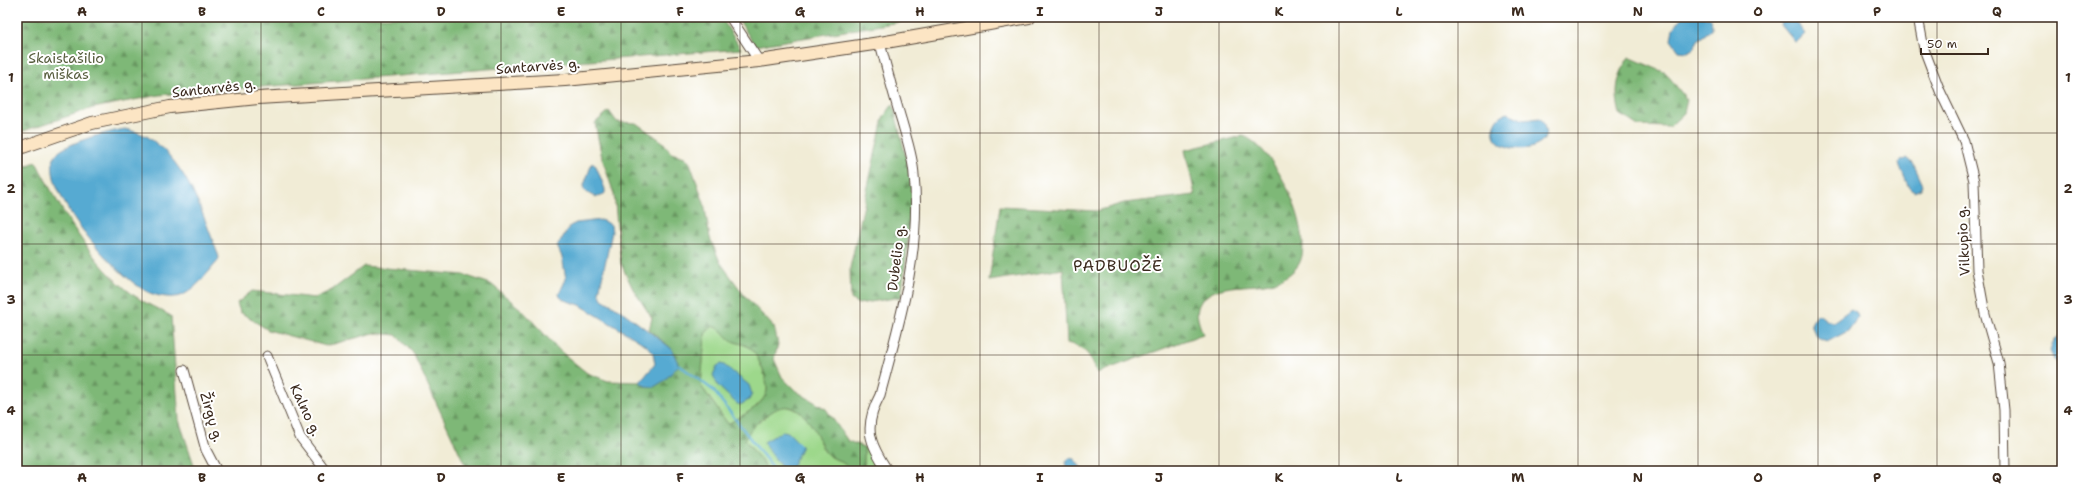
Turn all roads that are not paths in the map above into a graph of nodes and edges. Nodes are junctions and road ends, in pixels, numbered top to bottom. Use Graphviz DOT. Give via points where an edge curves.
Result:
graph roads {
  1 [pos="730,17"];
  2 [pos="1029,17"];
  3 [pos="1918,17"];
  4 [pos="880,43"];
  5 [pos="759,61"];
  6 [pos="17,149"];
  7 [pos="267,356"];
  8 [pos="184,370"];
  9 [pos="217,471"];
  10 [pos="326,471"];
  11 [pos="888,471"];
  12 [pos="2005,471"];
  1 -- 5 [label="street"];
  2 -- 4 [label="main road, Santarvės g."];
  3 -- 12 [label="street, Vilkupio g." via="1924,49 1940,91 1964,141 1974,181 1977,270 1985,314 1999,363 2004,410"];
  4 -- 5 [label="main road, Santarvės g."];
  4 -- 11 [label="street, Dubelio g." via="911,155 915,200 914,242 904,304 871,422 870,439 875,452"];
  5 -- 6 [label="main road, Santarvės g." via="565,80 258,98 170,107 128,114"];
  7 -- 10 [label="street, Kalno g." via="300,437"];
  8 -- 9 [label="street, Žirgų g." via="206,450"];
}
